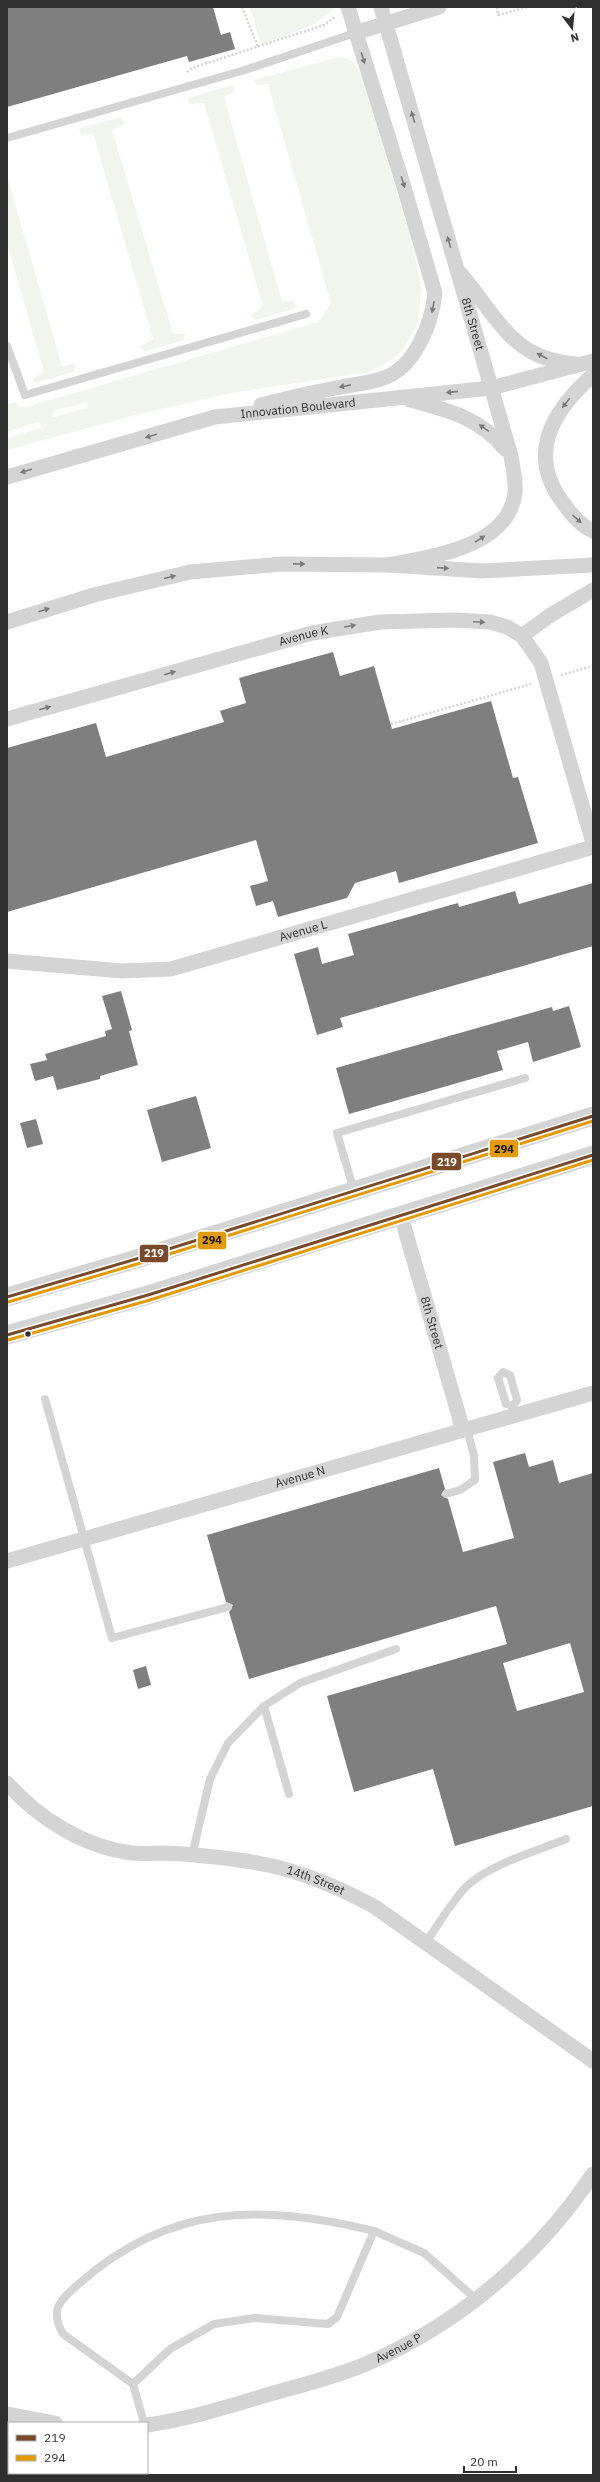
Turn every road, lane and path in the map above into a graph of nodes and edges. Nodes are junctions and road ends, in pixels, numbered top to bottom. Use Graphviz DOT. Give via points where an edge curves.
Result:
graph roads {
  1 [pos="242,7"];
  2 [pos="381,7"];
  3 [pos="439,7"];
  4 [pos="497,7"];
  5 [pos="528,7"];
  6 [pos="348,9"];
  7 [pos="386,23"];
  8 [pos="355,33"];
  9 [pos="258,47"];
  10 [pos="183,76"];
  11 [pos="7,138"];
  12 [pos="457,269"];
  13 [pos="306,314"];
  14 [pos="7,346"];
  15 [pos="586,363"];
  16 [pos="593,375"];
  17 [pos="490,388"];
  18 [pos="401,398"];
  19 [pos="215,417"];
  20 [pos="511,456"];
  21 [pos="7,477"];
  22 [pos="593,531"];
  23 [pos="389,565"];
  24 [pos="593,565"];
  25 [pos="593,590"];
  26 [pos="7,622"];
  27 [pos="522,636"];
  28 [pos="593,666"];
  29 [pos="559,676"];
  30 [pos="534,683"];
  31 [pos="7,719"];
  32 [pos="391,724"];
  33 [pos="593,843"];
  34 [pos="593,847"];
  35 [pos="7,961"];
  36 [pos="525,1078"];
  37 [pos="593,1116"];
  38 [pos="593,1155"];
  39 [pos="354,1192"];
  40 [pos="400,1216"];
  41 [pos="7,1297"];
  42 [pos="7,1336"];
  43 [pos="593,1393"];
  44 [pos="45,1399"];
  45 [pos="465,1429"];
  46 [pos="446,1494"];
  47 [pos="84,1539"];
  48 [pos="7,1561"];
  49 [pos="228,1607"];
  50 [pos="396,1649"];
  51 [pos="264,1706"];
  52 [pos="7,1784"];
  53 [pos="289,1794"];
  54 [pos="566,1839"];
  55 [pos="192,1856"];
  56 [pos="426,1942"];
  57 [pos="593,2061"];
  58 [pos="593,2174"];
  59 [pos="374,2231"];
  60 [pos="477,2300"];
  61 [pos="133,2384"];
  62 [pos="7,2414"];
  63 [pos="50,2422"];
  64 [pos="144,2422"];
  65 [pos="148,2425"];
  1 -- 9 [label="path"];
  2 -- 7 [label="street, 8th Street"];
  3 -- 7 [label="street"];
  4 -- 5 [label="path" via="498,15"];
  6 -- 8 [label="street"];
  6 -- 9 [label="path" via="330,19 324,26"];
  7 -- 8 [label="street"];
  12 -- 7 [label="street, 8th Street, one-way"];
  8 -- 11 [label="lane" via="245,70"];
  8 -- 19 [label="street, one-way" via="435,293 429,322 409,359 384,378 296,395"];
  9 -- 10 [label="path" via="192,68"];
  15 -- 12 [label="street, one-way" via="548,359 519,344 499,325"];
  12 -- 17 [label="street, 8th Street"];
  13 -- 14 [label="lane" via="25,394"];
  15 -- 17 [label="street, Innovation Boulevard"];
  16 -- 22 [label="street, one-way" via="563,406 550,428 544,450 549,475 559,498 570,513"];
  17 -- 18 [label="street, Innovation Boulevard, one-way"];
  17 -- 20 [label="street, 8th Street"];
  18 -- 19 [label="street, Innovation Boulevard"];
  20 -- 18 [label="street, one-way" via="494,435 468,417"];
  19 -- 21 [label="street, Innovation Boulevard, one-way"];
  23 -- 20 [label="street, 8th Street, one-way" via="454,552 491,532 507,514 515,494"];
  23 -- 24 [label="street, one-way" via="482,571"];
  26 -- 23 [label="street, one-way" via="94,595 190,572 282,564"];
  25 -- 27 [label="street" via="549,616"];
  31 -- 27 [label="street, Avenue K, one-way" via="312,633 352,625 416,620 490,622 507,627"];
  27 -- 33 [label="street" via="541,663"];
  28 -- 29 [label="path"];
  30 -- 32 [label="path"];
  34 -- 35 [label="street, Avenue L" via="171,969 122,971"];
  36 -- 39 [label="lane" via="337,1133"];
  37 -- 39 [label="street"];
  38 -- 40 [label="street"];
  39 -- 41 [label="street"];
  40 -- 42 [label="street"];
  40 -- 45 [label="street, 8th Street"];
  43 -- 45 [label="street, Avenue N" via="514,1410"];
  44 -- 47 [label="lane"];
  45 -- 46 [label="lane" via="474,1456 474,1480 460,1490"];
  45 -- 47 [label="street, Avenue N"];
  47 -- 48 [label="street, Avenue N"];
  47 -- 49 [label="lane" via="112,1638"];
  50 -- 51 [label="lane" via="300,1683"];
  51 -- 53 [label="lane"];
  51 -- 55 [label="lane" via="228,1743 210,1779"];
  52 -- 55 [label="street, 14th Street" via="51,1823 90,1841 132,1853"];
  54 -- 56 [label="lane" via="520,1857 484,1874 468,1885"];
  55 -- 56 [label="street, 14th Street" via="268,1865 310,1877 375,1907"];
  56 -- 57 [label="street, 14th Street"];
  58 -- 60 [label="street, Avenue P" via="531,2252"];
  59 -- 60 [label="lane" via="424,2253"];
  59 -- 61 [label="lane" via="338,2318 328,2324 255,2318 214,2324 170,2349"];
  59 -- 61 [label="lane" via="328,2220 275,2214 217,2216 173,2227 138,2241 98,2267 60,2301 56,2313 56,2323 63,2334"];
  60 -- 65 [label="street, Avenue P" via="437,2327 365,2364 330,2377 176,2421"];
  61 -- 64 [label="lane"];
  62 -- 63 [label="street"];
}
